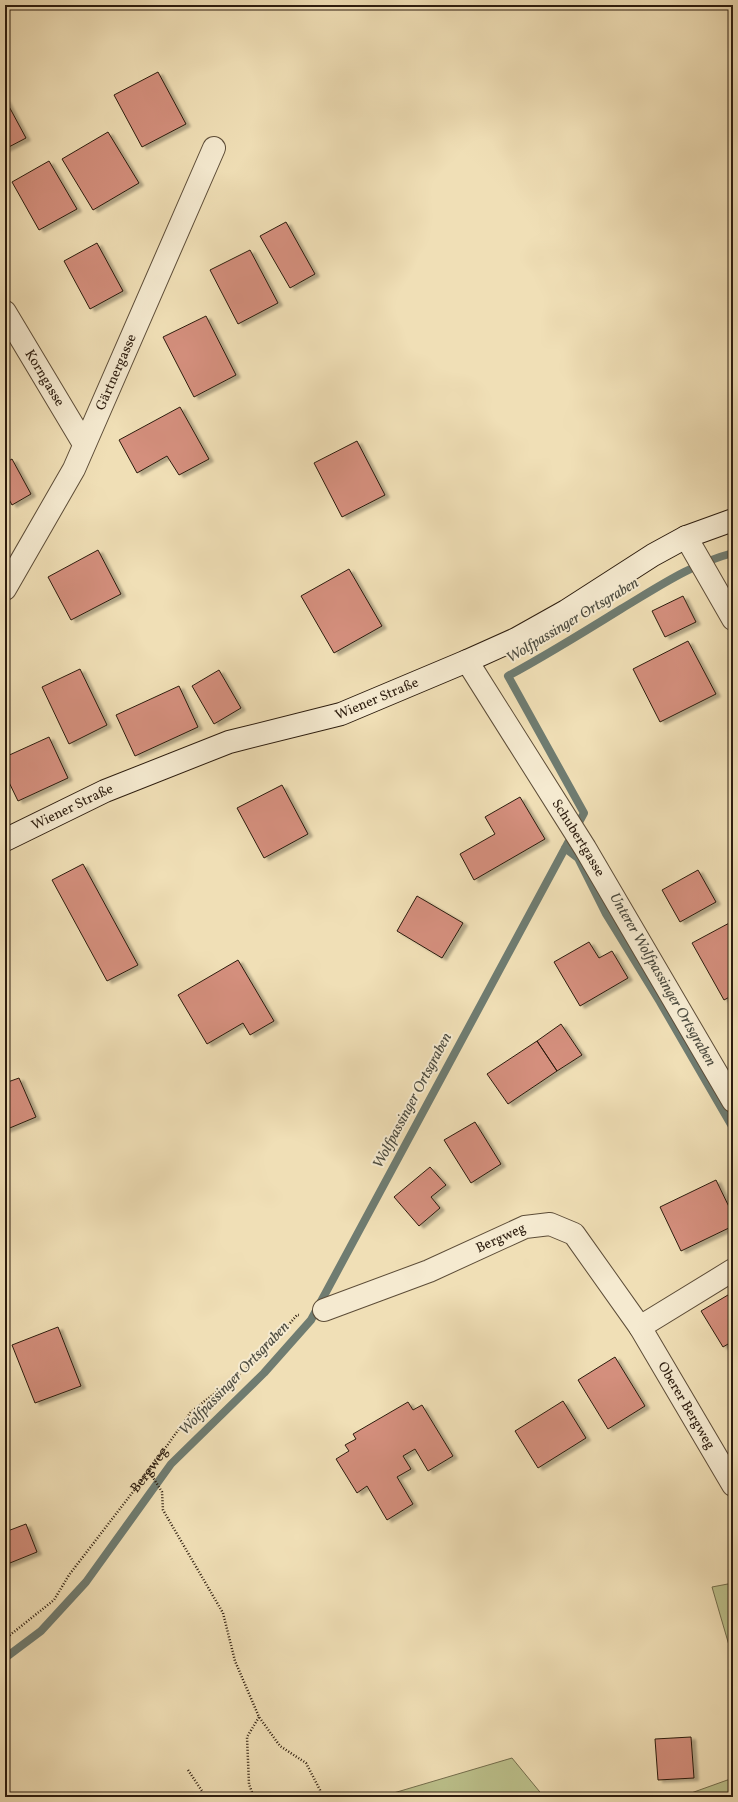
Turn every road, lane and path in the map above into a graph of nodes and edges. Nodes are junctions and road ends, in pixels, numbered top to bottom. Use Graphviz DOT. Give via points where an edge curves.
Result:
graph roads {
  1 [pos="214,148"];
  2 [pos="5,312"];
  3 [pos="84,444"];
  4 [pos="733,520"];
  5 [pos="686,537"];
  6 [pos="5,590"];
  7 [pos="733,619"];
  8 [pos="467,661"];
  9 [pos="5,840"];
  10 [pos="733,1101"];
  11 [pos="733,1270"];
  12 [pos="324,1310"];
  13 [pos="302,1313"];
  14 [pos="640,1327"];
  15 [pos="149,1470"];
  16 [pos="733,1485"];
  17 [pos="5,1639"];
  18 [pos="259,1717"];
  19 [pos="188,1770"];
  20 [pos="253,1795"];
  21 [pos="206,1797"];
  22 [pos="321,1797"];
  1 -- 3 [label="street, Gärtnergasse"];
  2 -- 3 [label="street, Korngasse"];
  3 -- 6 [label="street, Gärtnergasse" via="74,469"];
  4 -- 5 [label="street, Wiener Straße"];
  5 -- 7 [label="street"];
  5 -- 8 [label="street, Wiener Straße" via="653,555 566,611 516,639"];
  8 -- 9 [label="street, Wiener Straße" via="341,714 229,742 105,791"];
  8 -- 10 [label="street, Schubertgasse" via="585,848"];
  11 -- 14 [label="street"];
  12 -- 14 [label="street, Bergweg" via="429,1271 525,1228 550,1224 574,1234"];
  13 -- 15 [label="path, Bergweg" via="297,1315 263,1355 191,1412"];
  14 -- 16 [label="street, Oberer Bergweg"];
  15 -- 17 [label="path, Bergweg" via="54,1600"];
  15 -- 18 [label="path" via="162,1492 164,1510 223,1613 235,1661"];
  18 -- 20 [label="path" via="247,1737 249,1784"];
  18 -- 22 [label="path" via="280,1746 306,1764"];
  19 -- 21 [label="path"];
}
